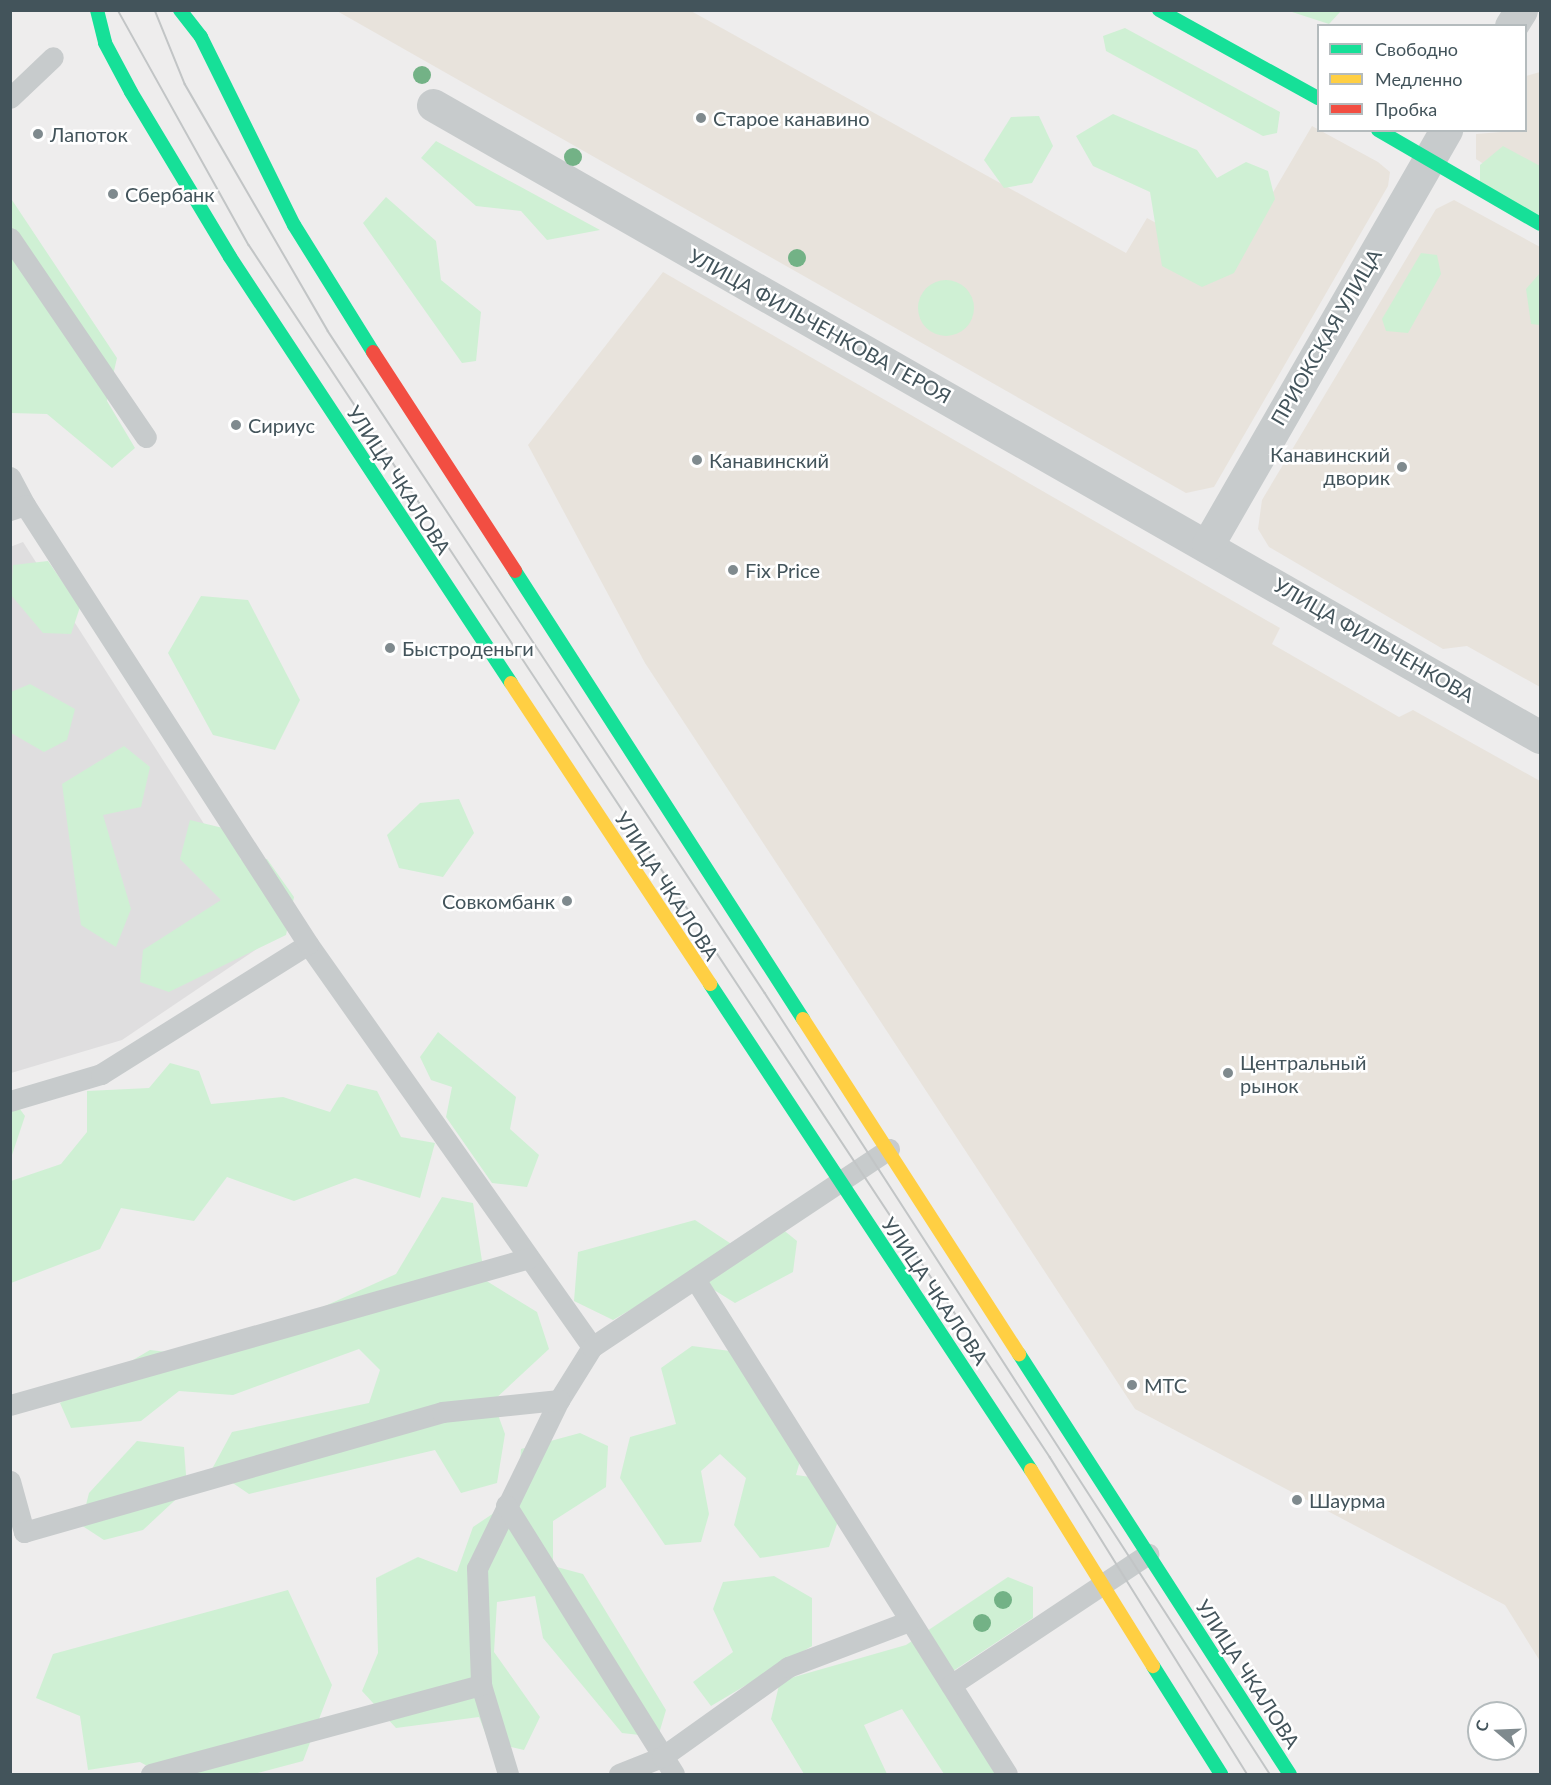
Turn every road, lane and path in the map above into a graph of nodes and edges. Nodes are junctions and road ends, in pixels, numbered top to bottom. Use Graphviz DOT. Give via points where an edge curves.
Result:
graph roads {
  1 [pos="97,10"];
  2 [pos="180,10"];
  3 [pos="1159,10"];
  4 [pos="1521,10"];
  5 [pos="1512,24"];
  6 [pos="53,57"];
  7 [pos="1317,97"];
  8 [pos="10,98"];
  9 [pos="433,105"];
  10 [pos="1382,132"];
  11 [pos="1445,132"];
  12 [pos="1428,158"];
  13 [pos="1540,224"];
  14 [pos="10,238"];
  15 [pos="146,437"];
  16 [pos="10,477"];
  17 [pos="18,507"];
  18 [pos="1208,544"];
  19 [pos="1540,737"];
  20 [pos="308,944"];
  21 [pos="10,1101"];
  22 [pos="889,1149"];
  23 [pos="839,1181"];
  24 [pos="529,1258"];
  25 [pos="695,1279"];
  26 [pos="592,1347"];
  27 [pos="559,1400"];
  28 [pos="10,1405"];
  29 [pos="10,1480"];
  30 [pos="506,1505"];
  31 [pos="1148,1554"];
  32 [pos="1104,1583"];
  33 [pos="909,1621"];
  34 [pos="481,1685"];
  35 [pos="951,1685"];
  36 [pos="668,1766"];
  37 [pos="151,1774"];
  38 [pos="508,1774"];
  39 [pos="619,1774"];
  40 [pos="1007,1774"];
  41 [pos="1221,1774"];
  42 [pos="1290,1774"];
  1 -- 23 [label="main road, УЛИЦА ЧКАЛОВА" via="105,43 131,92 230,257"];
  2 -- 22 [label="main road, УЛИЦА ЧКАЛОВА" via="201,37 294,225 352,320"];
  3 -- 7 [label="main road"];
  4 -- 5 [label="street"];
  6 -- 8 [label="lane"];
  9 -- 18 [label="street, УЛИЦА ФИЛЬЧЕНКОВА ГЕРОЯ"];
  10 -- 12 [label="main road"];
  11 -- 12 [label="street, ПРИОКСКАЯ УЛИЦА"];
  12 -- 13 [label="main road"];
  12 -- 18 [label="street, ПРИОКСКАЯ УЛИЦА"];
  14 -- 15 [label="lane"];
  16 -- 17 [label="lane"];
  17 -- 20 [label="lane"];
  18 -- 19 [label="street, УЛИЦА ФИЛЬЧЕНКОВА"];
  20 -- 21 [label="lane" via="101,1074"];
  20 -- 24 [label="lane"];
  22 -- 23 [label="lane"];
  22 -- 31 [label="main road, УЛИЦА ЧКАЛОВА"];
  23 -- 25 [label="lane"];
  23 -- 32 [label="main road, УЛИЦА ЧКАЛОВА"];
  24 -- 26 [label="lane"];
  24 -- 28 [label="lane"];
  25 -- 26 [label="lane"];
  25 -- 33 [label="lane"];
  26 -- 27 [label="lane"];
  27 -- 29 [label="lane" via="442,1412 24,1532"];
  27 -- 30 [label="lane"];
  30 -- 34 [label="lane" via="477,1568"];
  30 -- 36 [label="lane"];
  31 -- 32 [label="lane"];
  31 -- 42 [label="main road, УЛИЦА ЧКАЛОВА"];
  32 -- 35 [label="lane"];
  32 -- 41 [label="main road, УЛИЦА ЧКАЛОВА"];
  33 -- 35 [label="lane"];
  33 -- 36 [label="lane" via="788,1667"];
  34 -- 37 [label="lane"];
  34 -- 38 [label="lane"];
  35 -- 40 [label="lane"];
  36 -- 39 [label="lane"];
}
